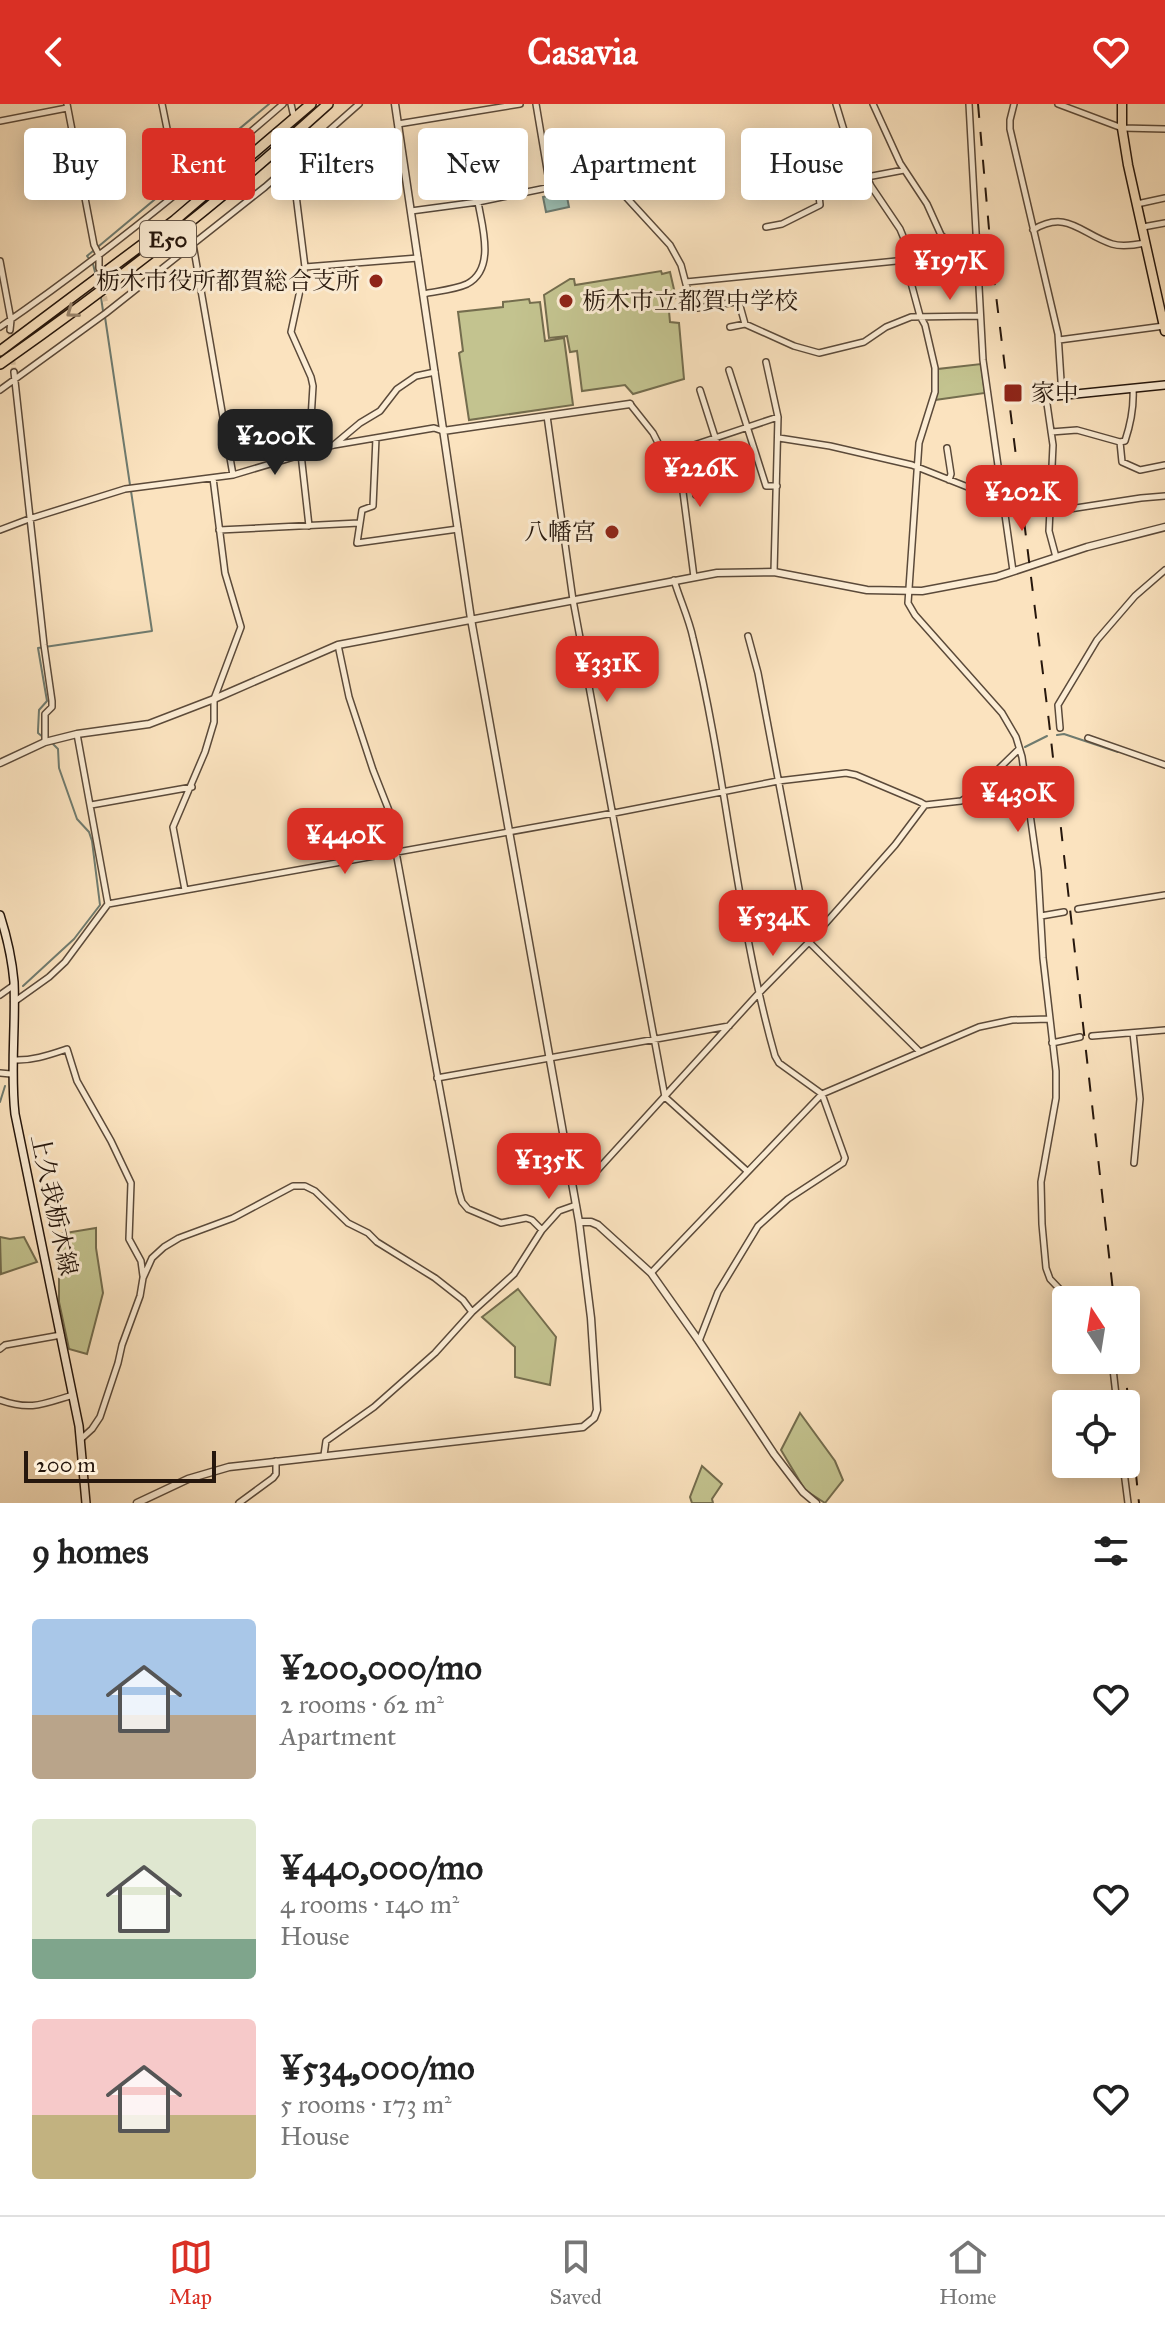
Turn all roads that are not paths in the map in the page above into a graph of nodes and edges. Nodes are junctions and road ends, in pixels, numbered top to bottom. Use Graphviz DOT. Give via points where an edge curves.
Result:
graph roads {
  1 [pos="162,104"];
  2 [pos="283,104"];
  3 [pos="291,104"];
  4 [pos="311,104"];
  5 [pos="328,104"];
  6 [pos="359,104"];
  7 [pos="395,104"];
  8 [pos="520,104"];
  9 [pos="536,104"];
  10 [pos="836,104"];
  11 [pos="873,104"];
  12 [pos="969,104"];
  13 [pos="1014,104"];
  14 [pos="1058,104"];
  15 [pos="1122,104"];
  16 [pos="67,106"];
  17 [pos="496,106"];
  18 [pos="293,113"];
  19 [pos="0,121"];
  20 [pos="398,124"];
  21 [pos="167,128"];
  22 [pos="255,128"];
  23 [pos="332,128"];
  24 [pos="843,128"];
  25 [pos="1122,128"];
  26 [pos="1165,129"];
  27 [pos="544,151"];
  28 [pos="904,170"];
  29 [pos="872,176"];
  30 [pos="271,180"];
  31 [pos="872,186"];
  32 [pos="544,188"];
  33 [pos="1165,198"];
  34 [pos="168,200"];
  35 [pos="297,200"];
  36 [pos="629,200"];
  37 [pos="820,200"];
  38 [pos="478,202"];
  39 [pos="1136,204"];
  40 [pos="411,211"];
  41 [pos="1165,223"];
  42 [pos="766,227"];
  43 [pos="1142,228"];
  44 [pos="1033,230"];
  45 [pos="1145,243"];
  46 [pos="193,244"];
  47 [pos="976,253"];
  48 [pos="962,254"];
  49 [pos="99,255"];
  50 [pos="418,258"];
  51 [pos="906,260"];
  52 [pos="0,261"];
  53 [pos="305,267"];
  54 [pos="99,268"];
  55 [pos="686,282"];
  56 [pos="423,294"];
  57 [pos="3,296"];
  58 [pos="106,304"];
  59 [pos="106,313"];
  60 [pos="920,316"];
  61 [pos="980,316"];
  62 [pos="11,320"];
  63 [pos="745,324"];
  64 [pos="0,327"];
  65 [pos="730,327"];
  66 [pos="1164,328"];
  67 [pos="10,330"];
  68 [pos="1059,340"];
  69 [pos="0,351"];
  70 [pos="766,362"];
  71 [pos="0,364"];
  72 [pos="729,370"];
  73 [pos="14,372"];
  74 [pos="435,372"];
  75 [pos="14,381"];
  76 [pos="1165,385"];
  77 [pos="1133,389"];
  78 [pos="0,390"];
  79 [pos="700,390"];
  80 [pos="1062,396"];
  81 [pos="1046,397"];
  82 [pos="630,404"];
  83 [pos="547,416"];
  84 [pos="778,417"];
  85 [pos="748,427"];
  86 [pos="443,431"];
  87 [pos="1051,432"];
  88 [pos="376,438"];
  89 [pos="715,438"];
  90 [pos="779,438"];
  91 [pos="1120,442"];
  92 [pos="334,445"];
  93 [pos="684,448"];
  94 [pos="947,448"];
  95 [pos="309,452"];
  96 [pos="301,454"];
  97 [pos="664,455"];
  98 [pos="1165,465"];
  99 [pos="918,467"];
  100 [pos="233,475"];
  101 [pos="213,478"];
  102 [pos="949,480"];
  103 [pos="777,486"];
  104 [pos="731,487"];
  105 [pos="696,495"];
  106 [pos="1165,496"];
  107 [pos="1003,501"];
  108 [pos="1050,512"];
  109 [pos="29,519"];
  110 [pos="359,523"];
  111 [pos="309,526"];
  112 [pos="1165,527"];
  113 [pos="458,529"];
  114 [pos="0,530"];
  115 [pos="219,530"];
  116 [pos="1056,557"];
  117 [pos="1165,570"];
  118 [pos="1013,571"];
  119 [pos="774,572"];
  120 [pos="694,577"];
  121 [pos="674,580"];
  122 [pos="908,591"];
  123 [pos="573,600"];
  124 [pos="471,619"];
  125 [pos="748,636"];
  126 [pos="338,645"];
  127 [pos="214,699"];
  128 [pos="1060,728"];
  129 [pos="77,734"];
  130 [pos="1088,738"];
  131 [pos="45,742"];
  132 [pos="1020,748"];
  133 [pos="0,763"];
  134 [pos="1165,765"];
  135 [pos="778,781"];
  136 [pos="192,787"];
  137 [pos="723,791"];
  138 [pos="91,805"];
  139 [pos="925,805"];
  140 [pos="614,813"];
  141 [pos="509,831"];
  142 [pos="396,852"];
  143 [pos="185,890"];
  144 [pos="1165,895"];
  145 [pos="108,904"];
  146 [pos="1078,909"];
  147 [pos="1064,912"];
  148 [pos="0,916"];
  149 [pos="1041,916"];
  150 [pos="809,942"];
  151 [pos="14,985"];
  152 [pos="758,994"];
  153 [pos="0,995"];
  154 [pos="14,1002"];
  155 [pos="1049,1019"];
  156 [pos="729,1027"];
  157 [pos="1165,1030"];
  158 [pos="1133,1033"];
  159 [pos="1092,1036"];
  160 [pos="1080,1037"];
  161 [pos="653,1039"];
  162 [pos="1052,1043"];
  163 [pos="919,1051"];
  164 [pos="550,1058"];
  165 [pos="12,1060"];
  166 [pos="0,1073"];
  167 [pos="11,1074"];
  168 [pos="437,1078"];
  169 [pos="822,1094"];
  170 [pos="665,1097"];
  171 [pos="1134,1163"];
  172 [pos="747,1171"];
  173 [pos="572,1182"];
  174 [pos="576,1205"];
  175 [pos="579,1222"];
  176 [pos="542,1230"];
  177 [pos="651,1273"];
  178 [pos="143,1278"];
  179 [pos="1057,1286"];
  180 [pos="472,1312"];
  181 [pos="61,1335"];
  182 [pos="699,1341"];
  183 [pos="0,1349"];
  184 [pos="73,1395"];
  185 [pos="0,1400"];
  186 [pos="81,1439"];
  187 [pos="324,1455"];
  188 [pos="276,1461"];
  189 [pos="1125,1478"];
  190 [pos="86,1503"];
  191 [pos="137,1503"];
  192 [pos="239,1503"];
  193 [pos="816,1503"];
  194 [pos="1128,1503"];
  1 -- 21 [label="street"];
  2 -- 22 [label="street"];
  3 -- 18 [label="street"];
  4 -- 69 [label="highway, E50" via="164,229"];
  5 -- 71 [label="highway, E50, one-way" via="125,274"];
  6 -- 23 [label="street"];
  7 -- 20 [label="street"];
  8 -- 17 [label="street"];
  9 -- 27 [label="street"];
  10 -- 24 [label="street"];
  11 -- 28 [label="street"];
  12 -- 47 [label="street"];
  13 -- 44 [label="street" via="1010,129"];
  14 -- 25 [label="street"];
  15 -- 25 [label="main road"];
  16 -- 19 [label="street"];
  16 -- 49 [label="street"];
  17 -- 20 [label="street"];
  20 -- 40 [label="street"];
  25 -- 26 [label="street"];
  25 -- 39 [label="main road"];
  28 -- 29 [label="street"];
  28 -- 48 [label="street" via="941,235"];
  30 -- 46 [label="street"];
  31 -- 51 [label="street" via="900,229"];
  32 -- 38 [label="street"];
  33 -- 39 [label="street"];
  34 -- 49 [label="street"];
  35 -- 53 [label="street"];
  36 -- 55 [label="street" via="670,245"];
  37 -- 42 [label="street" via="820,205"];
  38 -- 40 [label="street"];
  38 -- 56 [label="street" via="486,252 479,271 468,283"];
  39 -- 43 [label="main road"];
  40 -- 50 [label="street"];
  41 -- 43 [label="street"];
  43 -- 45 [label="main road"];
  44 -- 45 [label="street" via="1062,221 1114,245"];
  44 -- 68 [label="street"];
  45 -- 66 [label="main road"];
  46 -- 59 [label="street"];
  46 -- 100 [label="street"];
  47 -- 48 [label="street"];
  47 -- 61 [label="street"];
  48 -- 51 [label="street"];
  49 -- 54 [label="street"];
  49 -- 62 [label="street"];
  50 -- 53 [label="street"];
  50 -- 56 [label="street"];
  51 -- 55 [label="street"];
  51 -- 60 [label="street"];
  52 -- 57 [label="street"];
  53 -- 95 [label="street" via="291,332 313,386"];
  55 -- 63 [label="street" via="692,307 736,302"];
  56 -- 74 [label="street"];
  57 -- 62 [label="street"];
  58 -- 59 [label="street"];
  59 -- 75 [label="street"];
  60 -- 61 [label="street"];
  60 -- 63 [label="street" via="894,323 864,342 819,353"];
  60 -- 99 [label="street" via="936,380"];
  61 -- 107 [label="street"];
  62 -- 64 [label="street"];
  62 -- 67 [label="street"];
  63 -- 65 [label="street"];
  66 -- 68 [label="street"];
  68 -- 80 [label="street"];
  70 -- 84 [label="street"];
  72 -- 85 [label="street"];
  73 -- 75 [label="street"];
  74 -- 86 [label="street"];
  74 -- 92 [label="street" via="416,376 397,389 380,411"];
  75 -- 78 [label="street"];
  75 -- 109 [label="street"];
  76 -- 77 [label="main road"];
  77 -- 80 [label="main road"];
  77 -- 91 [label="street" via="1127,435"];
  79 -- 89 [label="street"];
  80 -- 81 [label="main road"];
  81 -- 87 [label="street"];
  82 -- 83 [label="street"];
  82 -- 97 [label="street"];
  83 -- 86 [label="street"];
  83 -- 123 [label="street"];
  84 -- 85 [label="street"];
  84 -- 90 [label="street"];
  85 -- 89 [label="street"];
  85 -- 103 [label="street" via="766,486"];
  86 -- 88 [label="street"];
  86 -- 113 [label="street"];
  87 -- 91 [label="street" via="1077,430"];
  87 -- 108 [label="street"];
  88 -- 92 [label="street"];
  88 -- 110 [label="street" via="373,506 362,510"];
  89 -- 93 [label="street"];
  89 -- 104 [label="street"];
  90 -- 99 [label="street"];
  90 -- 103 [label="street"];
  91 -- 98 [label="street" via="1122,462 1140,470"];
  92 -- 95 [label="street"];
  93 -- 97 [label="street"];
  93 -- 105 [label="street"];
  94 -- 102 [label="street"];
  95 -- 96 [label="street"];
  96 -- 100 [label="street"];
  96 -- 111 [label="street"];
  97 -- 120 [label="street" via="684,497"];
  99 -- 102 [label="street"];
  99 -- 122 [label="street"];
  100 -- 101 [label="street"];
  101 -- 109 [label="street" via="125,489"];
  101 -- 115 [label="street"];
  102 -- 107 [label="street"];
  103 -- 119 [label="street"];
  106 -- 108 [label="street"];
  107 -- 118 [label="street"];
  108 -- 116 [label="street" via="1049,535"];
  109 -- 114 [label="street"];
  109 -- 131 [label="street" via="52,701 45,714"];
  110 -- 111 [label="street"];
  110 -- 113 [label="street" via="357,543"];
  111 -- 115 [label="street"];
  112 -- 116 [label="street"];
  113 -- 124 [label="street"];
  115 -- 127 [label="street" via="241,627"];
  116 -- 118 [label="street"];
  117 -- 128 [label="street" via="1097,640 1057,708"];
  118 -- 122 [label="street"];
  119 -- 120 [label="street"];
  119 -- 122 [label="street" via="867,590"];
  120 -- 121 [label="street"];
  121 -- 123 [label="street"];
  121 -- 137 [label="street" via="692,634"];
  122 -- 132 [label="street" via="915,615 1002,713"];
  123 -- 124 [label="street"];
  123 -- 140 [label="street"];
  124 -- 126 [label="street"];
  124 -- 141 [label="street"];
  125 -- 135 [label="street"];
  126 -- 127 [label="street"];
  126 -- 142 [label="street" via="356,719 397,831"];
  127 -- 129 [label="street" via="149,724"];
  127 -- 136 [label="street" via="214,722"];
  129 -- 131 [label="street"];
  129 -- 138 [label="street"];
  130 -- 134 [label="street"];
  131 -- 133 [label="street"];
  132 -- 139 [label="street" via="961,801"];
  132 -- 149 [label="street"];
  135 -- 137 [label="street"];
  135 -- 139 [label="street" via="846,773"];
  135 -- 150 [label="street"];
  136 -- 138 [label="street"];
  136 -- 143 [label="street" via="173,827"];
  137 -- 140 [label="street"];
  137 -- 152 [label="street"];
  138 -- 145 [label="street"];
  139 -- 150 [label="street"];
  140 -- 141 [label="street"];
  140 -- 161 [label="street"];
  141 -- 142 [label="street"];
  141 -- 164 [label="street"];
  142 -- 143 [label="street"];
  142 -- 168 [label="street"];
  143 -- 145 [label="street"];
  144 -- 146 [label="street"];
  145 -- 154 [label="street" via="65,962"];
  147 -- 149 [label="street"];
  148 -- 151 [label="main road, 上久我栃木線"];
  149 -- 155 [label="street"];
  150 -- 152 [label="street"];
  150 -- 163 [label="street"];
  151 -- 153 [label="street"];
  151 -- 154 [label="main road, 上久我栃木線"];
  152 -- 156 [label="street"];
  152 -- 169 [label="street" via="779,1063"];
  154 -- 165 [label="main road, 上久我栃木線"];
  155 -- 162 [label="street"];
  155 -- 163 [label="street" via="979,1027"];
  156 -- 161 [label="street"];
  156 -- 170 [label="street"];
  157 -- 158 [label="street"];
  158 -- 159 [label="street"];
  158 -- 171 [label="street" via="1140,1099"];
  160 -- 162 [label="street"];
  161 -- 164 [label="street"];
  161 -- 170 [label="street"];
  162 -- 179 [label="street" via="1056,1098 1040,1199 1046,1268"];
  163 -- 169 [label="street"];
  164 -- 168 [label="street"];
  164 -- 173 [label="street"];
  165 -- 167 [label="main road, 上久我栃木線"];
  165 -- 178 [label="street" via="67,1049 77,1081 131,1183 129,1239"];
  166 -- 167 [label="street"];
  167 -- 181 [label="main road, 上久我栃木線" via="18,1134"];
  168 -- 176 [label="street" via="462,1202 501,1223 526,1218"];
  169 -- 172 [label="street"];
  169 -- 182 [label="street" via="843,1163 758,1226 718,1292"];
  170 -- 172 [label="street"];
  170 -- 173 [label="street" via="592,1176"];
  172 -- 177 [label="street"];
  173 -- 174 [label="street"];
  174 -- 175 [label="street"];
  174 -- 176 [label="street" via="562,1209"];
  175 -- 177 [label="street" via="598,1225"];
  175 -- 187 [label="street" via="595,1360 597,1410 591,1422 576,1428"];
  176 -- 180 [label="street" via="514,1274"];
  177 -- 182 [label="street"];
  178 -- 180 [label="street" via="152,1258 179,1238 233,1218 293,1186 305,1186 348,1223 435,1278"];
  178 -- 186 [label="street" via="100,1417"];
  180 -- 187 [label="street" via="381,1401 326,1441"];
  181 -- 183 [label="street"];
  181 -- 184 [label="main road, 上久我栃木線"];
  182 -- 193 [label="street" via="774,1454"];
  184 -- 185 [label="street" via="30,1407"];
  184 -- 186 [label="main road, 上久我栃木線"];
  186 -- 190 [label="main road, 上久我栃木線"];
  187 -- 188 [label="street"];
  188 -- 191 [label="street" via="212,1471"];
  188 -- 192 [label="street" via="273,1478"];
  189 -- 194 [label="street"];
}
